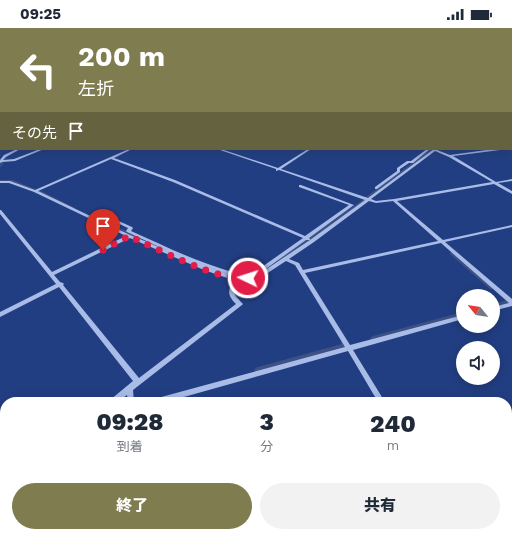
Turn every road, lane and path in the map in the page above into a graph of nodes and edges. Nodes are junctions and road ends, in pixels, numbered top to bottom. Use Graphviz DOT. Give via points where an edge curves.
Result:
graph roads {
  1 [pos="17,150"];
  2 [pos="40,150"];
  3 [pos="129,150"];
  4 [pos="221,150"];
  5 [pos="308,150"];
  6 [pos="428,150"];
  7 [pos="435,150"];
  8 [pos="493,150"];
  9 [pos="450,156"];
  10 [pos="112,158"];
  11 [pos="0,162"];
  12 [pos="277,170"];
  13 [pos="512,180"];
  14 [pos="0,182"];
  15 [pos="495,183"];
  16 [pos="300,186"];
  17 [pos="376,188"];
  18 [pos="37,190"];
  19 [pos="512,193"];
  20 [pos="369,199"];
  21 [pos="394,200"];
  22 [pos="0,211"];
  23 [pos="512,226"];
  24 [pos="131,235"];
  25 [pos="306,238"];
  26 [pos="312,241"];
  27 [pos="440,241"];
  28 [pos="286,259"];
  29 [pos="303,272"];
  30 [pos="52,274"];
  31 [pos="247,277"];
  32 [pos="236,279"];
  33 [pos="60,284"];
  34 [pos="512,303"];
  35 [pos="500,307"];
  36 [pos="0,315"];
  37 [pos="456,319"];
  38 [pos="350,348"];
  39 [pos="138,382"];
  40 [pos="130,389"];
  41 [pos="119,397"];
  42 [pos="131,397"];
  43 [pos="172,397"];
  44 [pos="379,397"];
  1 -- 11 [label="street" via="4,156"];
  2 -- 11 [label="street" via="14,160"];
  3 -- 10 [label="street"];
  4 -- 12 [label="street"];
  5 -- 12 [label="street"];
  6 -- 17 [label="street" via="398,169 399,171"];
  7 -- 9 [label="street"];
  7 -- 20 [label="street"];
  8 -- 9 [label="street"];
  9 -- 15 [label="street"];
  10 -- 18 [label="street"];
  10 -- 25 [label="street" via="174,181"];
  12 -- 20 [label="street"];
  13 -- 15 [label="street"];
  14 -- 18 [label="street"];
  15 -- 19 [label="street"];
  15 -- 21 [label="street"];
  16 -- 25 [label="street" via="352,205"];
  18 -- 24 [label="street"];
  18 -- 24 [label="street" via="97,217 102,215 131,228 128,231"];
  20 -- 21 [label="street" via="376,202"];
  20 -- 26 [label="street"];
  21 -- 27 [label="street"];
  22 -- 30 [label="street"];
  23 -- 27 [label="street"];
  24 -- 30 [label="street"];
  24 -- 31 [label="street" via="210,266"];
  24 -- 32 [label="street" via="206,269"];
  25 -- 26 [label="street"];
  25 -- 31 [label="street"];
  26 -- 28 [label="street"];
  27 -- 29 [label="street"];
  27 -- 34 [label="street"];
  28 -- 29 [label="street" via="297,264"];
  28 -- 31 [label="street" via="261,276 253,279"];
  29 -- 38 [label="street"];
  30 -- 33 [label="street"];
  31 -- 32 [label="street"];
  32 -- 39 [label="street" via="231,294 240,304"];
  33 -- 36 [label="street"];
  33 -- 39 [label="street"];
  34 -- 35 [label="street"];
  37 -- 38 [label="street"];
  38 -- 43 [label="street"];
  38 -- 44 [label="street"];
  39 -- 40 [label="street"];
  40 -- 41 [label="street"];
  40 -- 42 [label="street"];
}
